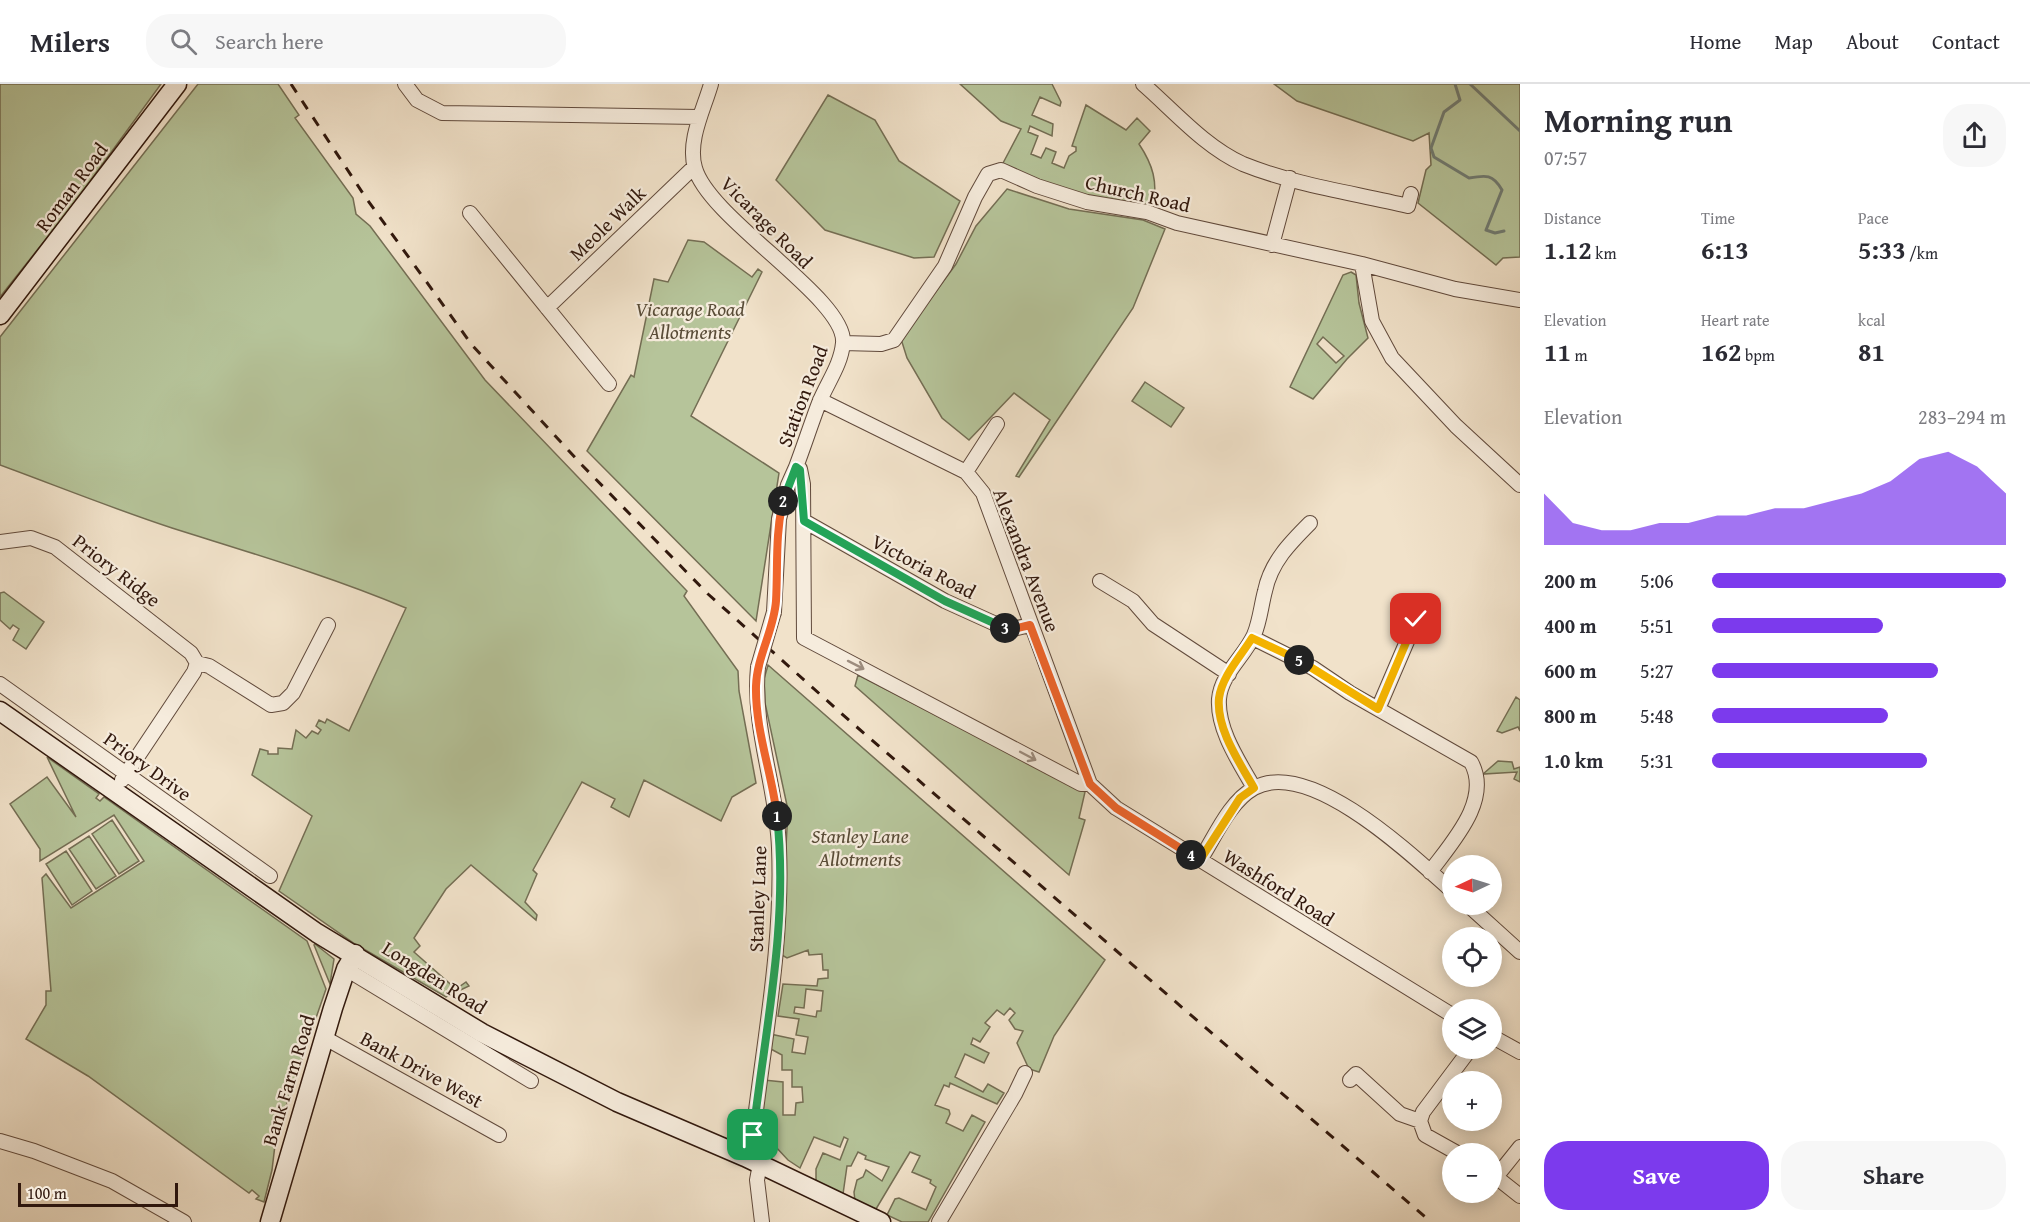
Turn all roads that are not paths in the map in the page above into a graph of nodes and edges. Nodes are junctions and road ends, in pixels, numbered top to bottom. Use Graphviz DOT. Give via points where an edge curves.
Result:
graph roads {
  1 [pos="177,84"];
  2 [pos="405,84"];
  3 [pos="711,84"];
  4 [pos="1143,84"];
  5 [pos="699,117"];
  6 [pos="694,167"];
  7 [pos="1290,178"];
  8 [pos="1411,194"];
  9 [pos="470,213"];
  10 [pos="1272,245"];
  11 [pos="1362,264"];
  12 [pos="1520,300"];
  13 [pos="547,308"];
  14 [pos="0,315"];
  15 [pos="843,343"];
  16 [pos="609,384"];
  17 [pos="820,400"];
  18 [pos="997,424"];
  19 [pos="796,467"];
  20 [pos="966,472"];
  21 [pos="1520,485"];
  22 [pos="804,521"];
  23 [pos="1310,523"];
  24 [pos="0,542"];
  25 [pos="1106,581"];
  26 [pos="1421,610"];
  27 [pos="328,625"];
  28 [pos="1030,625"];
  29 [pos="804,638"];
  30 [pos="1252,638"];
  31 [pos="196,663"];
  32 [pos="1229,674"];
  33 [pos="2,685"];
  34 [pos="1378,709"];
  35 [pos="0,711"];
  36 [pos="126,774"];
  37 [pos="1090,784"];
  38 [pos="1254,788"];
  39 [pos="115,789"];
  40 [pos="1200,860"];
  41 [pos="1430,872"];
  42 [pos="270,876"];
  43 [pos="1442,882"];
  44 [pos="1479,915"];
  45 [pos="1520,952"];
  46 [pos="350,961"];
  47 [pos="1442,1009"];
  48 [pos="325,1038"];
  49 [pos="1502,1042"];
  50 [pos="1520,1052"];
  51 [pos="1463,1059"];
  52 [pos="1025,1073"];
  53 [pos="1355,1073"];
  54 [pos="531,1081"];
  55 [pos="1420,1122"];
  56 [pos="499,1135"];
  57 [pos="0,1141"];
  58 [pos="1442,1144"];
  59 [pos="1520,1147"];
  60 [pos="752,1160"];
  61 [pos="1502,1166"];
  62 [pos="1502,1181"];
  63 [pos="1520,1196"];
  64 [pos="184,1222"];
  65 [pos="270,1222"];
  66 [pos="762,1222"];
  67 [pos="881,1222"];
  68 [pos="939,1222"];
  1 -- 14 [label="street, Roman Road"];
  2 -- 5 [label="street" via="417,100 442,113"];
  3 -- 5 [label="street"];
  4 -- 7 [label="street" via="1201,137 1242,163"];
  5 -- 6 [label="street"];
  6 -- 13 [label="street, Meole Walk"];
  6 -- 15 [label="street, Vicarage Road" via="704,189 723,210 774,254 827,311 839,326"];
  7 -- 8 [label="street" via="1408,206"];
  7 -- 10 [label="street"];
  9 -- 13 [label="street"];
  10 -- 11 [label="street, Church Road"];
  10 -- 15 [label="street, Church Road" via="1147,212 1087,202 1001,170 993,171 975,197 945,266 894,340 881,344"];
  11 -- 12 [label="street, Church Road" via="1455,289"];
  11 -- 21 [label="street" via="1372,321 1392,358 1456,426"];
  13 -- 16 [label="street"];
  15 -- 17 [label="street, Station Road" via="834,376"];
  17 -- 19 [label="street, Station Road"];
  17 -- 20 [label="street, Alexandra Avenue"];
  18 -- 20 [label="street"];
  19 -- 22 [label="street, Station Road" via="803,484"];
  19 -- 60 [label="street, Stanley Lane, bridge" via="779,519 774,612 758,667 757,711 773,786 778,833 779,930"];
  20 -- 28 [label="street, Alexandra Avenue" via="983,493"];
  22 -- 28 [label="street, Victoria Road" via="945,601 1009,630"];
  22 -- 29 [label="street, Station Road"];
  23 -- 30 [label="street" via="1298,542 1273,567"];
  24 -- 31 [label="street, Priory Ridge" via="31,538 55,547 192,652"];
  25 -- 32 [label="street" via="1153,624"];
  26 -- 34 [label="street"];
  27 -- 31 [label="street, Priory Ridge" via="315,635 293,693 277,705 263,702 209,666"];
  28 -- 37 [label="street, Alexandra Avenue"];
  29 -- 37 [label="street, Washford Road, one-way" via="1081,784"];
  30 -- 32 [label="street"];
  30 -- 34 [label="street" via="1313,668"];
  31 -- 36 [label="street" via="194,672"];
  32 -- 38 [label="street" via="1219,698 1220,712 1237,758"];
  33 -- 36 [label="street, Priory Drive"];
  34 -- 41 [label="street" via="1456,752 1476,770 1476,798"];
  35 -- 39 [label="street, Longden Road"];
  36 -- 39 [label="street"];
  36 -- 42 [label="street, Priory Drive"];
  37 -- 40 [label="street, Washford Road" via="1116,808"];
  38 -- 40 [label="street" via="1240,798"];
  38 -- 41 [label="street" via="1277,783 1305,787 1343,804 1386,832"];
  39 -- 46 [label="street, Longden Road" via="317,933"];
  40 -- 47 [label="street, Washford Road"];
  41 -- 43 [label="street"];
  44 -- 45 [label="street"];
  46 -- 48 [label="street, Bank Farm Road"];
  46 -- 54 [label="street"];
  46 -- 60 [label="street, Longden Road" via="552,1070"];
  48 -- 56 [label="street, Bank Drive West"];
  48 -- 65 [label="street, Bank Farm Road"];
  49 -- 50 [label="street"];
  51 -- 55 [label="street" via="1423,1112"];
  52 -- 68 [label="street"];
  53 -- 55 [label="street" via="1400,1114"];
  55 -- 58 [label="street" via="1425,1135"];
  57 -- 64 [label="street" via="112,1181"];
  59 -- 61 [label="street"];
  60 -- 66 [label="street, Stanley Lane"];
  60 -- 67 [label="street, Longden Road"];
  62 -- 63 [label="street"];
}
